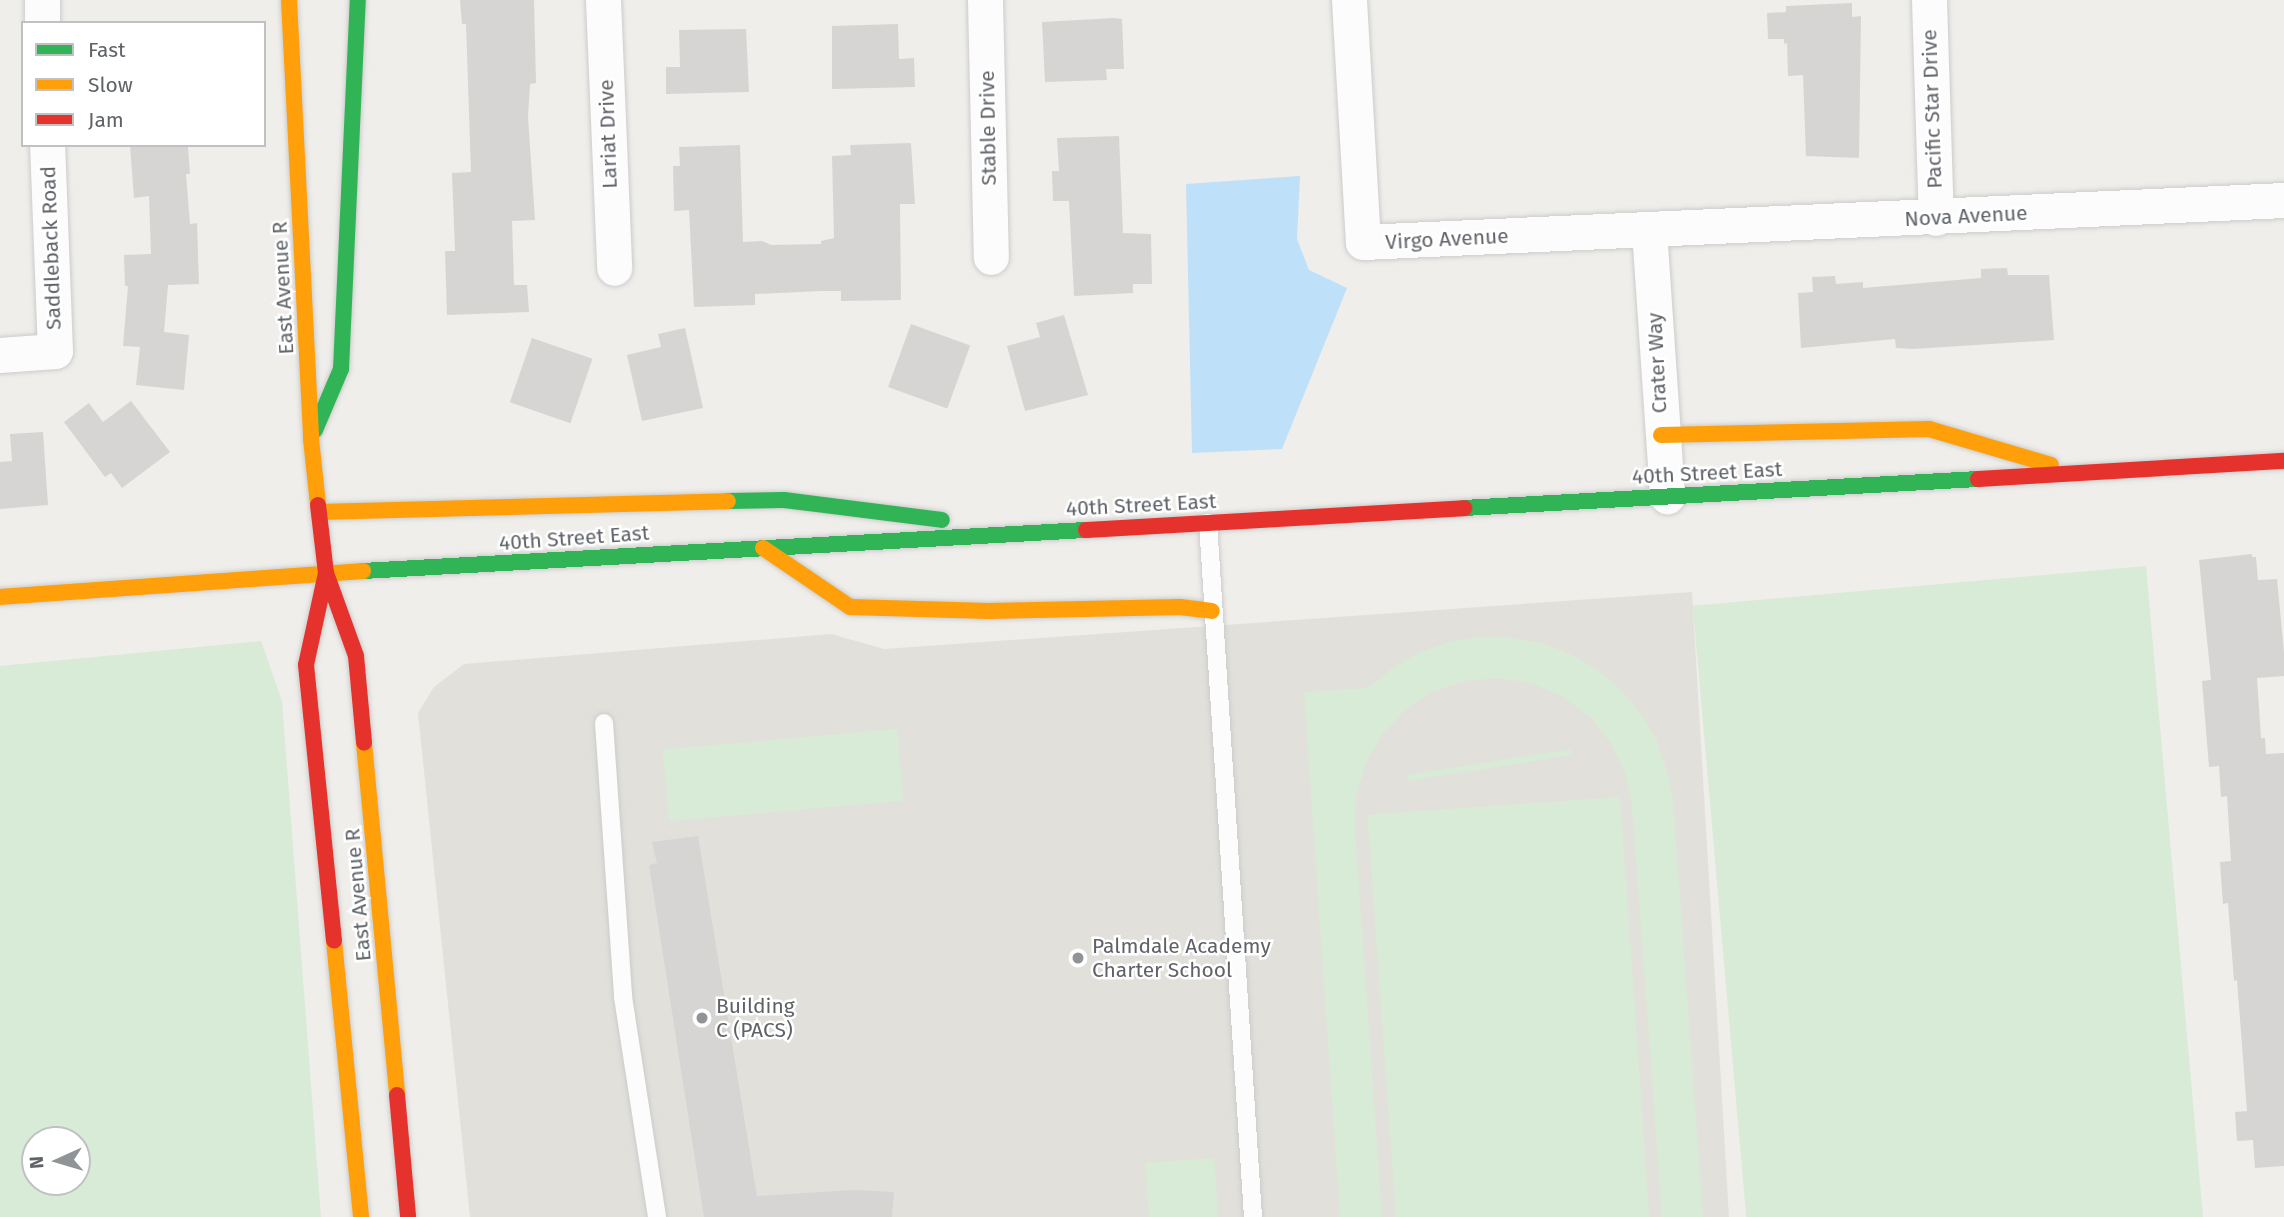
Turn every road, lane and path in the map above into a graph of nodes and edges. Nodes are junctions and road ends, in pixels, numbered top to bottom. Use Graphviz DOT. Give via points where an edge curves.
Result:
graph roads {
  1 [pos="42,0"];
  2 [pos="289,0"];
  3 [pos="358,0"];
  4 [pos="603,0"];
  5 [pos="985,0"];
  6 [pos="1349,0"];
  7 [pos="1929,0"];
  8 [pos="43,21"];
  9 [pos="47,147"];
  10 [pos="2284,200"];
  11 [pos="1936,218"];
  12 [pos="1648,230"];
  13 [pos="990,257"];
  14 [pos="614,268"];
  15 [pos="0,355"];
  16 [pos="1661,435"];
  17 [pos="311,439"];
  18 [pos="2284,461"];
  19 [pos="2077,472"];
  20 [pos="1667,496"];
  21 [pos="319,512"];
  22 [pos="1208,523"];
  23 [pos="1038,532"];
  24 [pos="763,548"];
  25 [pos="326,573"];
  26 [pos="0,597"];
  27 [pos="1212,611"];
  28 [pos="604,723"];
  29 [pos="361,1217"];
  30 [pos="408,1217"];
  31 [pos="657,1217"];
  32 [pos="1253,1217"];
  1 -- 8 [label="street"];
  2 -- 17 [label="main road, East Avenue R"];
  3 -- 17 [label="main road" via="341,369"];
  4 -- 14 [label="street, Lariat Drive"];
  5 -- 13 [label="street, Stable Drive"];
  6 -- 12 [label="street, Virgo Avenue" via="1363,242"];
  7 -- 11 [label="street, Pacific Star Drive"];
  9 -- 15 [label="street, Saddleback Road" via="55,351"];
  10 -- 11 [label="street, Nova Avenue"];
  11 -- 12 [label="street, Nova Avenue"];
  12 -- 16 [label="street, Crater Way"];
  16 -- 19 [label="main road" via="1929,429"];
  16 -- 20 [label="street, Crater Way"];
  17 -- 21 [label="main road, East Avenue R"];
  18 -- 19 [label="main road, 40th Street East"];
  19 -- 20 [label="main road, 40th Street East"];
  20 -- 22 [label="main road, 40th Street East"];
  21 -- 23 [label="main road" via="784,500"];
  21 -- 25 [label="main road, East Avenue R"];
  22 -- 23 [label="main road, 40th Street East"];
  22 -- 27 [label="lane"];
  23 -- 24 [label="main road, 40th Street East"];
  24 -- 25 [label="main road, 40th Street East"];
  24 -- 27 [label="main road" via="850,607 988,611 1180,607"];
  25 -- 26 [label="main road, 40th Street East"];
  25 -- 29 [label="main road, East Avenue R" via="306,665"];
  25 -- 30 [label="main road, East Avenue R" via="356,656"];
  27 -- 32 [label="lane"];
  28 -- 31 [label="lane" via="622,997"];
}
